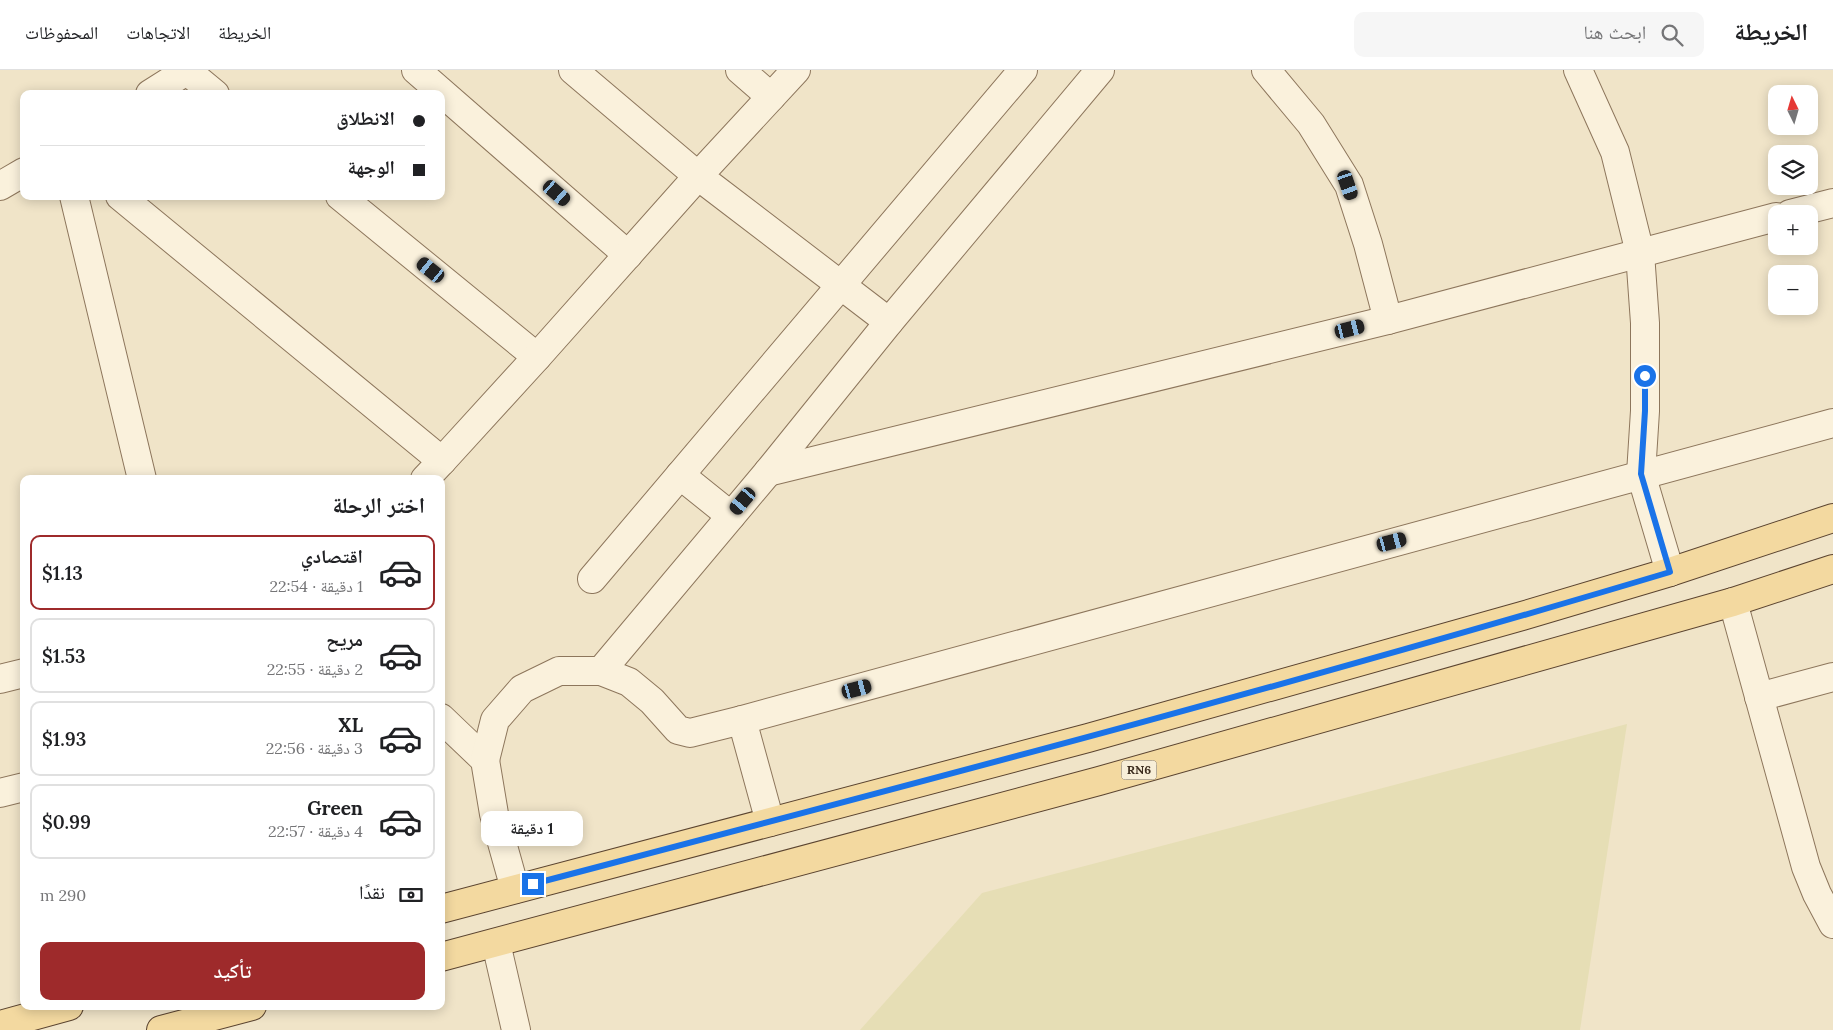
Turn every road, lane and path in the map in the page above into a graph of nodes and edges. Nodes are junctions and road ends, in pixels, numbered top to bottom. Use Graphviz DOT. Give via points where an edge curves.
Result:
graph roads {
  1 [pos="187,70"];
  2 [pos="416,70"];
  3 [pos="573,70"];
  4 [pos="740,70"];
  5 [pos="796,70"];
  6 [pos="1023,70"];
  7 [pos="1100,70"];
  8 [pos="1266,70"];
  9 [pos="1578,70"];
  10 [pos="156,90"];
  11 [pos="210,90"];
  12 [pos="439,90"];
  13 [pos="445,95"];
  14 [pos="771,97"];
  15 [pos="20,174"];
  16 [pos="698,176"];
  17 [pos="0,186"];
  18 [pos="75,200"];
  19 [pos="125,200"];
  20 [pos="345,200"];
  21 [pos="1833,202"];
  22 [pos="1818,206"];
  23 [pos="1768,220"];
  24 [pos="1640,253"];
  25 [pos="628,255"];
  26 [pos="841,285"];
  27 [pos="1388,320"];
  28 [pos="889,322"];
  29 [pos="537,357"];
  30 [pos="1833,423"];
  31 [pos="433,470"];
  32 [pos="768,472"];
  33 [pos="1641,474"];
  34 [pos="141,475"];
  35 [pos="680,475"];
  36 [pos="731,516"];
  37 [pos="1833,518"];
  38 [pos="1833,569"];
  39 [pos="1670,572"];
  40 [pos="592,579"];
  41 [pos="1733,602"];
  42 [pos="601,671"];
  43 [pos="20,674"];
  44 [pos="1833,677"];
  45 [pos="0,679"];
  46 [pos="1759,697"];
  47 [pos="742,720"];
  48 [pos="445,722"];
  49 [pos="485,760"];
  50 [pos="20,788"];
  51 [pos="0,793"];
  52 [pos="770,822"];
  53 [pos="515,889"];
  54 [pos="445,907"];
  55 [pos="1833,924"];
  56 [pos="496,943"];
  57 [pos="445,956"];
  58 [pos="54,1010"];
  59 [pos="237,1010"];
  60 [pos="0,1025"];
  61 [pos="161,1030"];
  62 [pos="516,1030"];
  1 -- 10 [label="street"];
  1 -- 11 [label="street"];
  2 -- 12 [label="street"];
  3 -- 16 [label="street"];
  4 -- 14 [label="street"];
  5 -- 14 [label="street"];
  6 -- 26 [label="street"];
  7 -- 28 [label="street"];
  8 -- 27 [label="street" via="1311,124 1348,185"];
  9 -- 24 [label="street" via="1615,152"];
  13 -- 25 [label="street"];
  14 -- 16 [label="street"];
  15 -- 17 [label="street"];
  16 -- 25 [label="street"];
  16 -- 26 [label="street"];
  18 -- 34 [label="street"];
  19 -- 31 [label="street"];
  20 -- 29 [label="street"];
  21 -- 22 [label="street"];
  23 -- 24 [label="street"];
  24 -- 27 [label="street"];
  24 -- 33 [label="street" via="1645,401"];
  25 -- 29 [label="street"];
  26 -- 28 [label="street"];
  26 -- 35 [label="street"];
  27 -- 32 [label="street"];
  28 -- 32 [label="street"];
  29 -- 31 [label="street"];
  30 -- 33 [label="street"];
  32 -- 36 [label="street"];
  33 -- 39 [label="street"];
  33 -- 47 [label="street"];
  35 -- 36 [label="street"];
  35 -- 40 [label="street"];
  36 -- 42 [label="street"];
  37 -- 39 [label="main road"];
  38 -- 41 [label="main road, RN6"];
  39 -- 52 [label="main road" via="1106,732"];
  41 -- 46 [label="street"];
  41 -- 56 [label="main road, RN6" via="1099,781"];
  42 -- 47 [label="street" via="629,682 652,701 678,730 690,733"];
  42 -- 49 [label="street" via="559,671 522,689 496,720"];
  43 -- 45 [label="street"];
  44 -- 46 [label="street"];
  46 -- 55 [label="street" via="1806,867"];
  47 -- 52 [label="street"];
  48 -- 49 [label="street"];
  49 -- 53 [label="street" via="494,814"];
  50 -- 51 [label="street"];
  52 -- 53 [label="main road"];
  53 -- 54 [label="main road"];
  56 -- 57 [label="main road, RN6"];
  56 -- 62 [label="street"];
  58 -- 60 [label="main road"];
  59 -- 61 [label="main road"];
}
